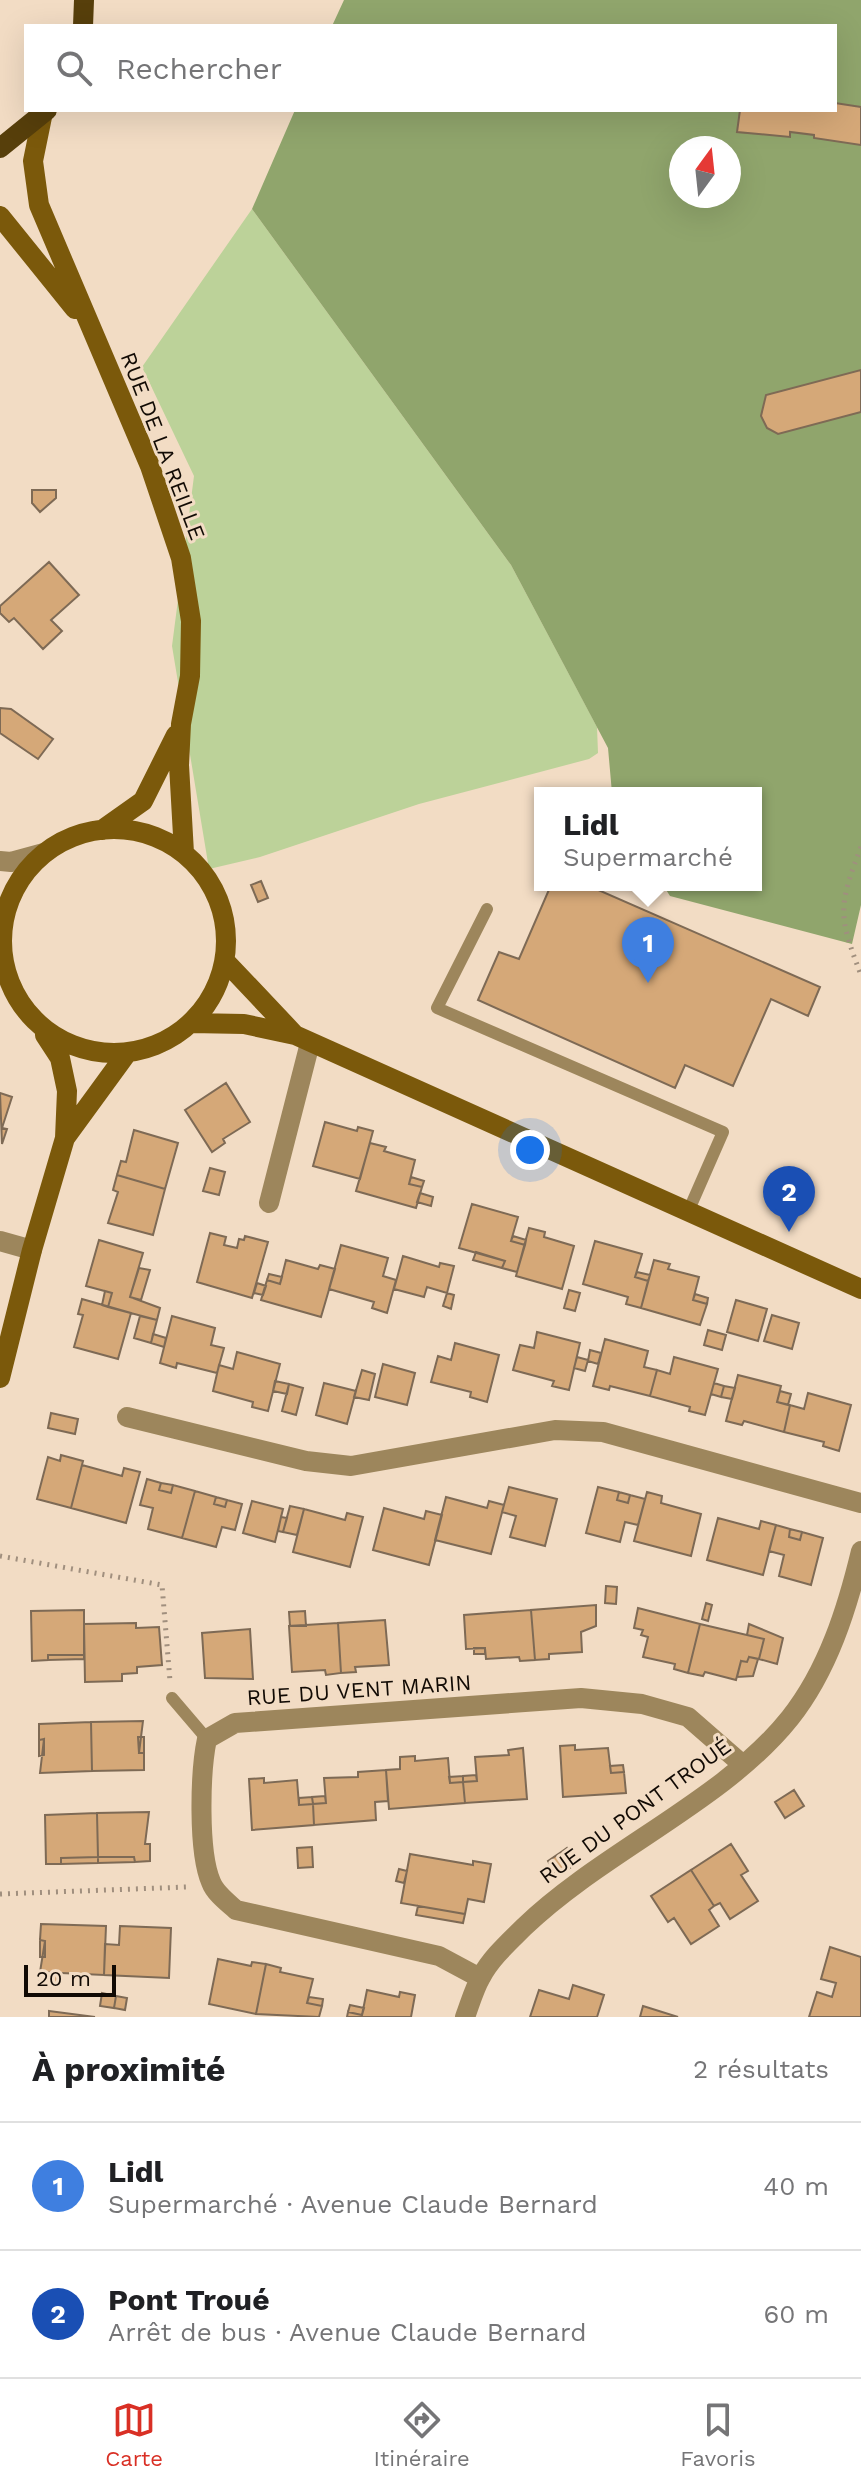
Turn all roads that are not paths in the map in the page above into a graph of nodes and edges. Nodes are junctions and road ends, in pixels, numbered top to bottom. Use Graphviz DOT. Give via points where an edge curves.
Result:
graph roads {
  1 [pos="45,114"];
  2 [pos="0,148"];
  3 [pos="0,216"];
  4 [pos="92,330"];
  5 [pos="181,724"];
  6 [pos="102,830"];
  7 [pos="44,853"];
  8 [pos="184,853"];
  9 [pos="0,861"];
  10 [pos="487,909"];
  11 [pos="1,929"];
  12 [pos="225,961"];
  13 [pos="191,1023"];
  14 [pos="38,1025"];
  15 [pos="303,1039"];
  16 [pos="127,1053"];
  17 [pos="65,1138"];
  18 [pos="269,1203"];
  19 [pos="688,1212"];
  20 [pos="0,1241"];
  21 [pos="32,1250"];
  22 [pos="861,1289"];
  23 [pos="0,1378"];
  24 [pos="127,1417"];
  25 [pos="861,1503"];
  26 [pos="861,1551"];
  27 [pos="172,1698"];
  28 [pos="207,1739"];
  29 [pos="743,1765"];
  30 [pos="480,1978"];
  31 [pos="465,2017"];
  1 -- 2 [label="main road"];
  1 -- 4 [label="street, RUE DE LA REILLE" via="33,161 39,205"];
  3 -- 4 [label="street, RUE DE LA REILLE"];
  4 -- 5 [label="street, RUE DE LA REILLE" via="150,466 181,558 191,621 190,676"];
  5 -- 6 [label="street, RUE DE LA REILLE" via="143,801"];
  5 -- 8 [label="street, RUE DE LA REILLE"];
  6 -- 7 [label="street" via="71,837"];
  6 -- 8 [label="street" via="131,830"];
  7 -- 9 [label="street"];
  7 -- 11 [label="street" via="8,901"];
  8 -- 12 [label="street" via="219,901"];
  10 -- 19 [label="lane" via="437,1008 723,1132"];
  11 -- 14 [label="street" via="9,982"];
  12 -- 13 [label="street" via="213,994"];
  12 -- 15 [label="street"];
  13 -- 15 [label="street" via="244,1024"];
  13 -- 16 [label="street" via="173,1037"];
  14 -- 16 [label="street" via="75,1046"];
  14 -- 17 [label="street" via="60,1058 67,1091"];
  15 -- 18 [label="street"];
  15 -- 19 [label="street"];
  16 -- 17 [label="street"];
  17 -- 21 [label="street"];
  19 -- 22 [label="street"];
  20 -- 21 [label="street"];
  21 -- 23 [label="street"];
  24 -- 25 [label="street" via="306,1461 351,1466 555,1430 603,1432"];
  26 -- 29 [label="street, RUE DU PONT TROUÉ" via="825,1660 791,1717"];
  27 -- 28 [label="lane"];
  28 -- 29 [label="street, RUE DU VENT MARIN" via="235,1723 581,1698 642,1704 688,1717"];
  28 -- 30 [label="street" via="201,1767 206,1867 212,1886 236,1910 439,1956"];
  29 -- 30 [label="street, RUE DU PONT TROUÉ" via="556,1897"];
  30 -- 31 [label="street, RUE DU PONT TROUÉ"];
}
